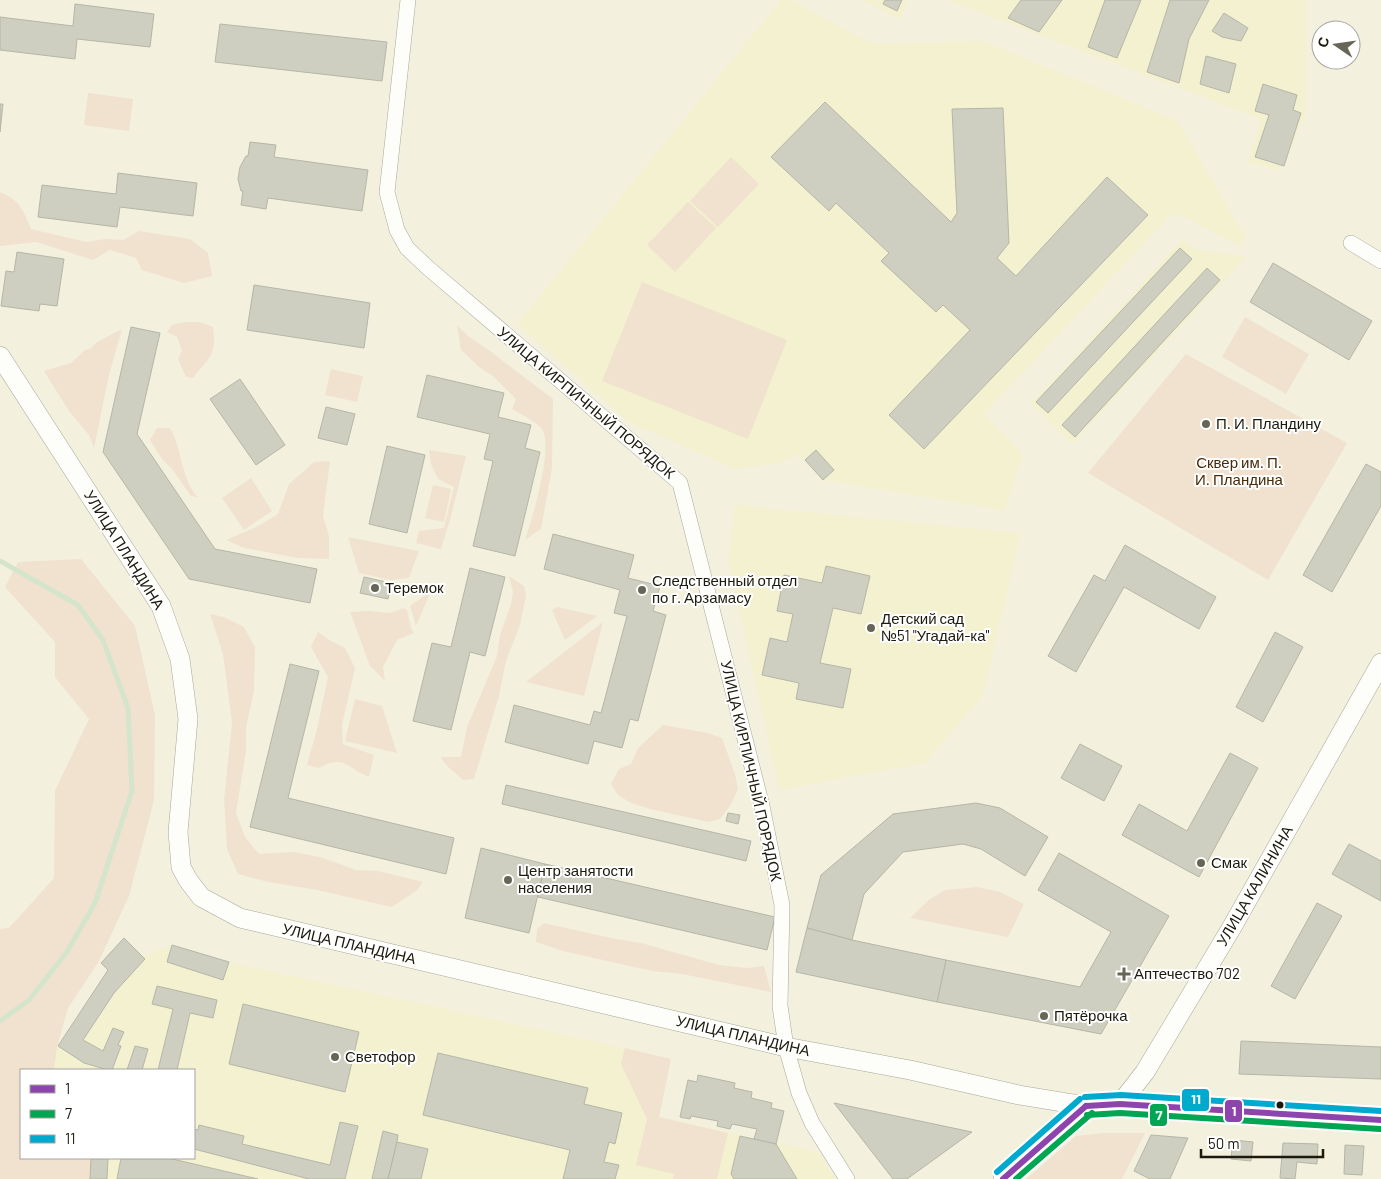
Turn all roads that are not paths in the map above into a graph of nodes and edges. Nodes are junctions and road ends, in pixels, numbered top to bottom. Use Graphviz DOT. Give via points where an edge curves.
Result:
graph roads {
  1 [pos="408,0"];
  2 [pos="1351,243"];
  3 [pos="1381,262"];
  4 [pos="0,356"];
  5 [pos="1381,663"];
  6 [pos="786,1047"];
  7 [pos="1120,1104"];
  8 [pos="1086,1106"];
  9 [pos="1381,1120"];
  10 [pos="847,1179"];
  11 [pos="1003,1179"];
  1 -- 6 [label="street, УЛИЦА КИРПИЧНЫЙ ПОРЯДОК" via="387,192 397,230 407,248 680,483 762,806 782,905 780,1006"];
  2 -- 3 [label="street"];
  4 -- 6 [label="street, УЛИЦА ПЛАНДИНА" via="161,606 180,658 188,719 178,832 181,867 201,897 240,918"];
  5 -- 7 [label="street, УЛИЦА КАЛИНИНА" via="1232,927 1145,1072"];
  6 -- 8 [label="street, УЛИЦА ПЛАНДИНА"];
  6 -- 10 [label="street, УЛИЦА КИРПИЧНЫЙ ПОРЯДОК" via="799,1093 812,1123"];
  7 -- 8 [label="street, УЛИЦА ПЛАНДИНА"];
  7 -- 9 [label="street, УЛИЦА ПЛАНДИНА"];
  8 -- 11 [label="street"];
}
